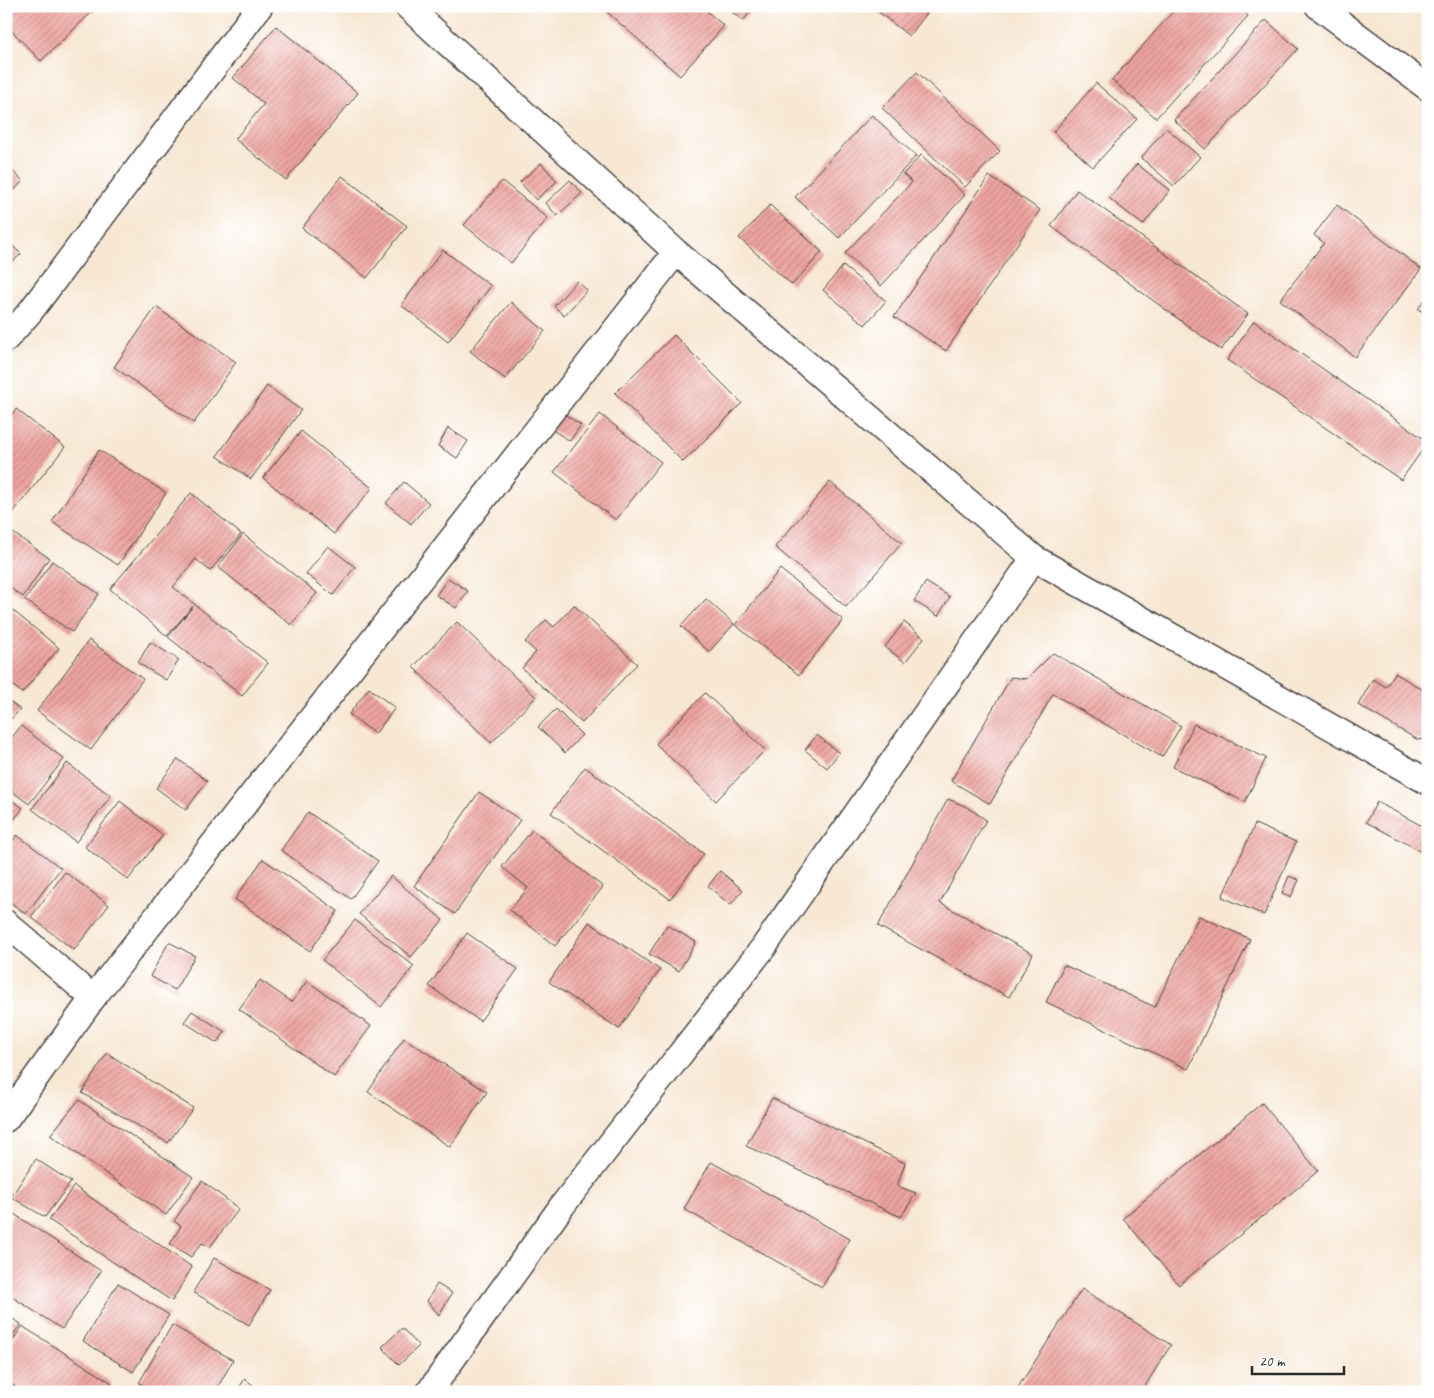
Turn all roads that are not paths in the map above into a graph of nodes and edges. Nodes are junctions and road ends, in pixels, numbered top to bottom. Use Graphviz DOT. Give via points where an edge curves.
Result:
graph roads {
  1 [pos="260,6"];
  2 [pos="1318,6"];
  3 [pos="408,7"];
  4 [pos="1428,88"];
  5 [pos="676,252"];
  6 [pos="6,340"];
  7 [pos="1034,558"];
  8 [pos="1428,782"];
  9 [pos="6,924"];
  10 [pos="93,998"];
  11 [pos="6,1119"];
  12 [pos="429,1392"];
  1 -- 6 [label="street"];
  2 -- 4 [label="street"];
  3 -- 5 [label="street"];
  5 -- 7 [label="street"];
  5 -- 10 [label="street"];
  7 -- 8 [label="street"];
  7 -- 12 [label="street" via="763,948 562,1206"];
  9 -- 10 [label="street"];
  10 -- 11 [label="street"];
}
